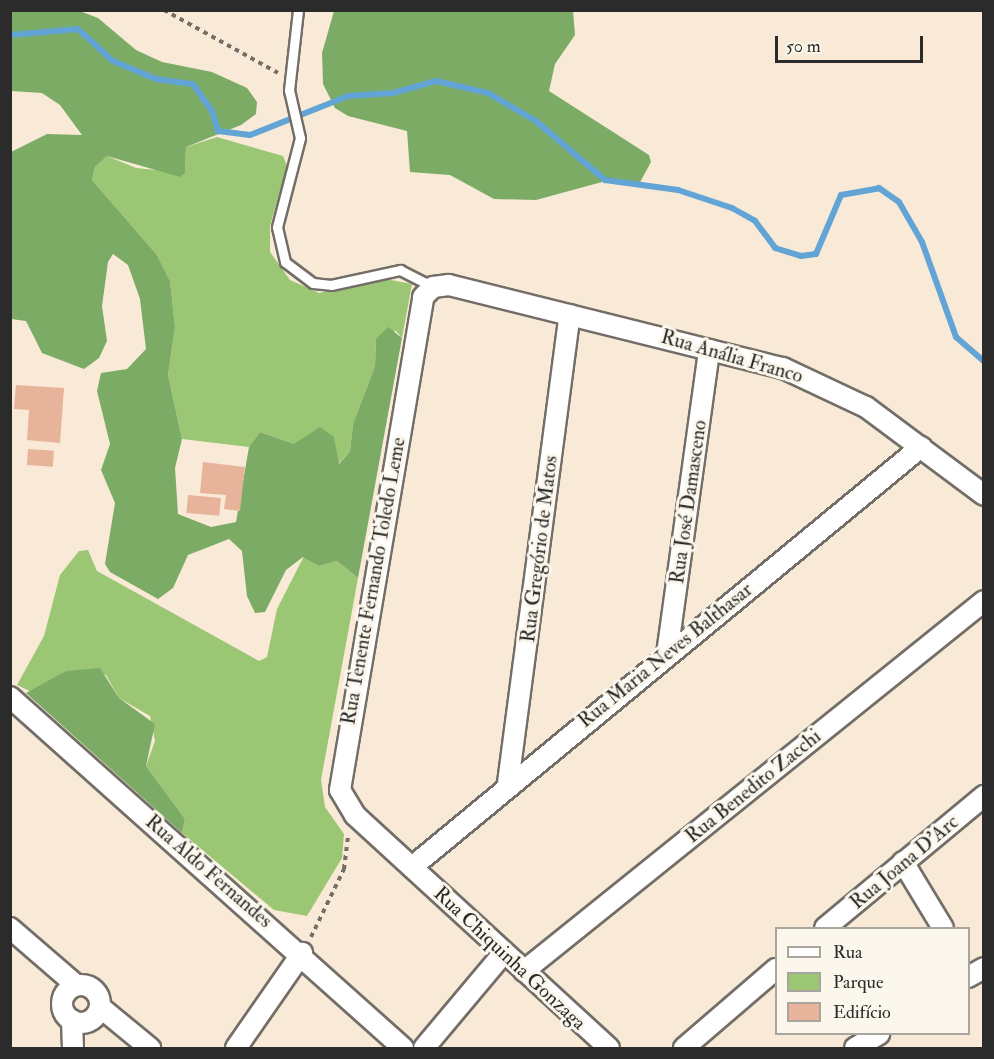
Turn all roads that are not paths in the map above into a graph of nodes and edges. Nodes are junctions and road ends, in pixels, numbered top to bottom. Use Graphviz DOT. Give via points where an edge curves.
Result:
graph roads {
  1 [pos="298,10"];
  2 [pos="441,286"];
  3 [pos="570,315"];
  4 [pos="709,350"];
  5 [pos="921,447"];
  6 [pos="984,495"];
  7 [pos="984,601"];
  8 [pos="667,654"];
  9 [pos="10,697"];
  10 [pos="508,783"];
  11 [pos="984,796"];
  12 [pos="903,862"];
  13 [pos="411,867"];
  14 [pos="826,927"];
  15 [pos="942,927"];
  16 [pos="10,928"];
  17 [pos="302,953"];
  18 [pos="503,954"];
  19 [pos="524,971"];
  20 [pos="775,971"];
  21 [pos="76,986"];
  22 [pos="100,1007"];
  23 [pos="72,1020"];
  24 [pos="877,1035"];
  25 [pos="73,1048"];
  26 [pos="150,1048"];
  27 [pos="236,1048"];
  28 [pos="403,1048"];
  29 [pos="424,1048"];
  30 [pos="609,1048"];
  31 [pos="684,1048"];
  32 [pos="855,1048"];
  1 -- 2 [label="lane" via="290,78 300,138 277,228 285,262 313,283 331,285 400,270"];
  2 -- 3 [label="street, Rua Anália Franco"];
  2 -- 13 [label="street, Rua Tenente Fernando Toledo Leme" via="423,297 416,328 344,742 340,790 355,815"];
  3 -- 4 [label="street, Rua Anália Franco"];
  3 -- 10 [label="street, Rua Gregório de Matos"];
  4 -- 5 [label="street, Rua Anália Franco" via="821,382"];
  4 -- 8 [label="street, Rua José Damasceno"];
  5 -- 6 [label="street, Rua Anália Franco"];
  5 -- 8 [label="street, Rua Maria Neves Balthasar"];
  7 -- 19 [label="street, Rua Benedito Zacchi"];
  8 -- 10 [label="street, Rua Maria Neves Balthasar"];
  9 -- 17 [label="street, Rua Aldo Fernandes"];
  10 -- 13 [label="street, Rua Maria Neves Balthasar"];
  11 -- 12 [label="street, Rua Joana D'Arc"];
  12 -- 14 [label="street, Rua Joana D'Arc"];
  12 -- 15 [label="street"];
  13 -- 18 [label="street, Rua Chiquinha Gonzaga"];
  16 -- 21 [label="street"];
  17 -- 27 [label="street"];
  17 -- 28 [label="street, Rua Aldo Fernandes"];
  18 -- 19 [label="street, Rua Chiquinha Gonzaga"];
  18 -- 29 [label="street"];
  19 -- 30 [label="street, Rua Chiquinha Gonzaga"];
  20 -- 31 [label="street"];
  21 -- 22 [label="street" via="94,990"];
  21 -- 23 [label="street" via="63,998"];
  22 -- 23 [label="street" via="89,1021"];
  22 -- 26 [label="street"];
  23 -- 25 [label="street"];
  24 -- 32 [label="street"];
}
